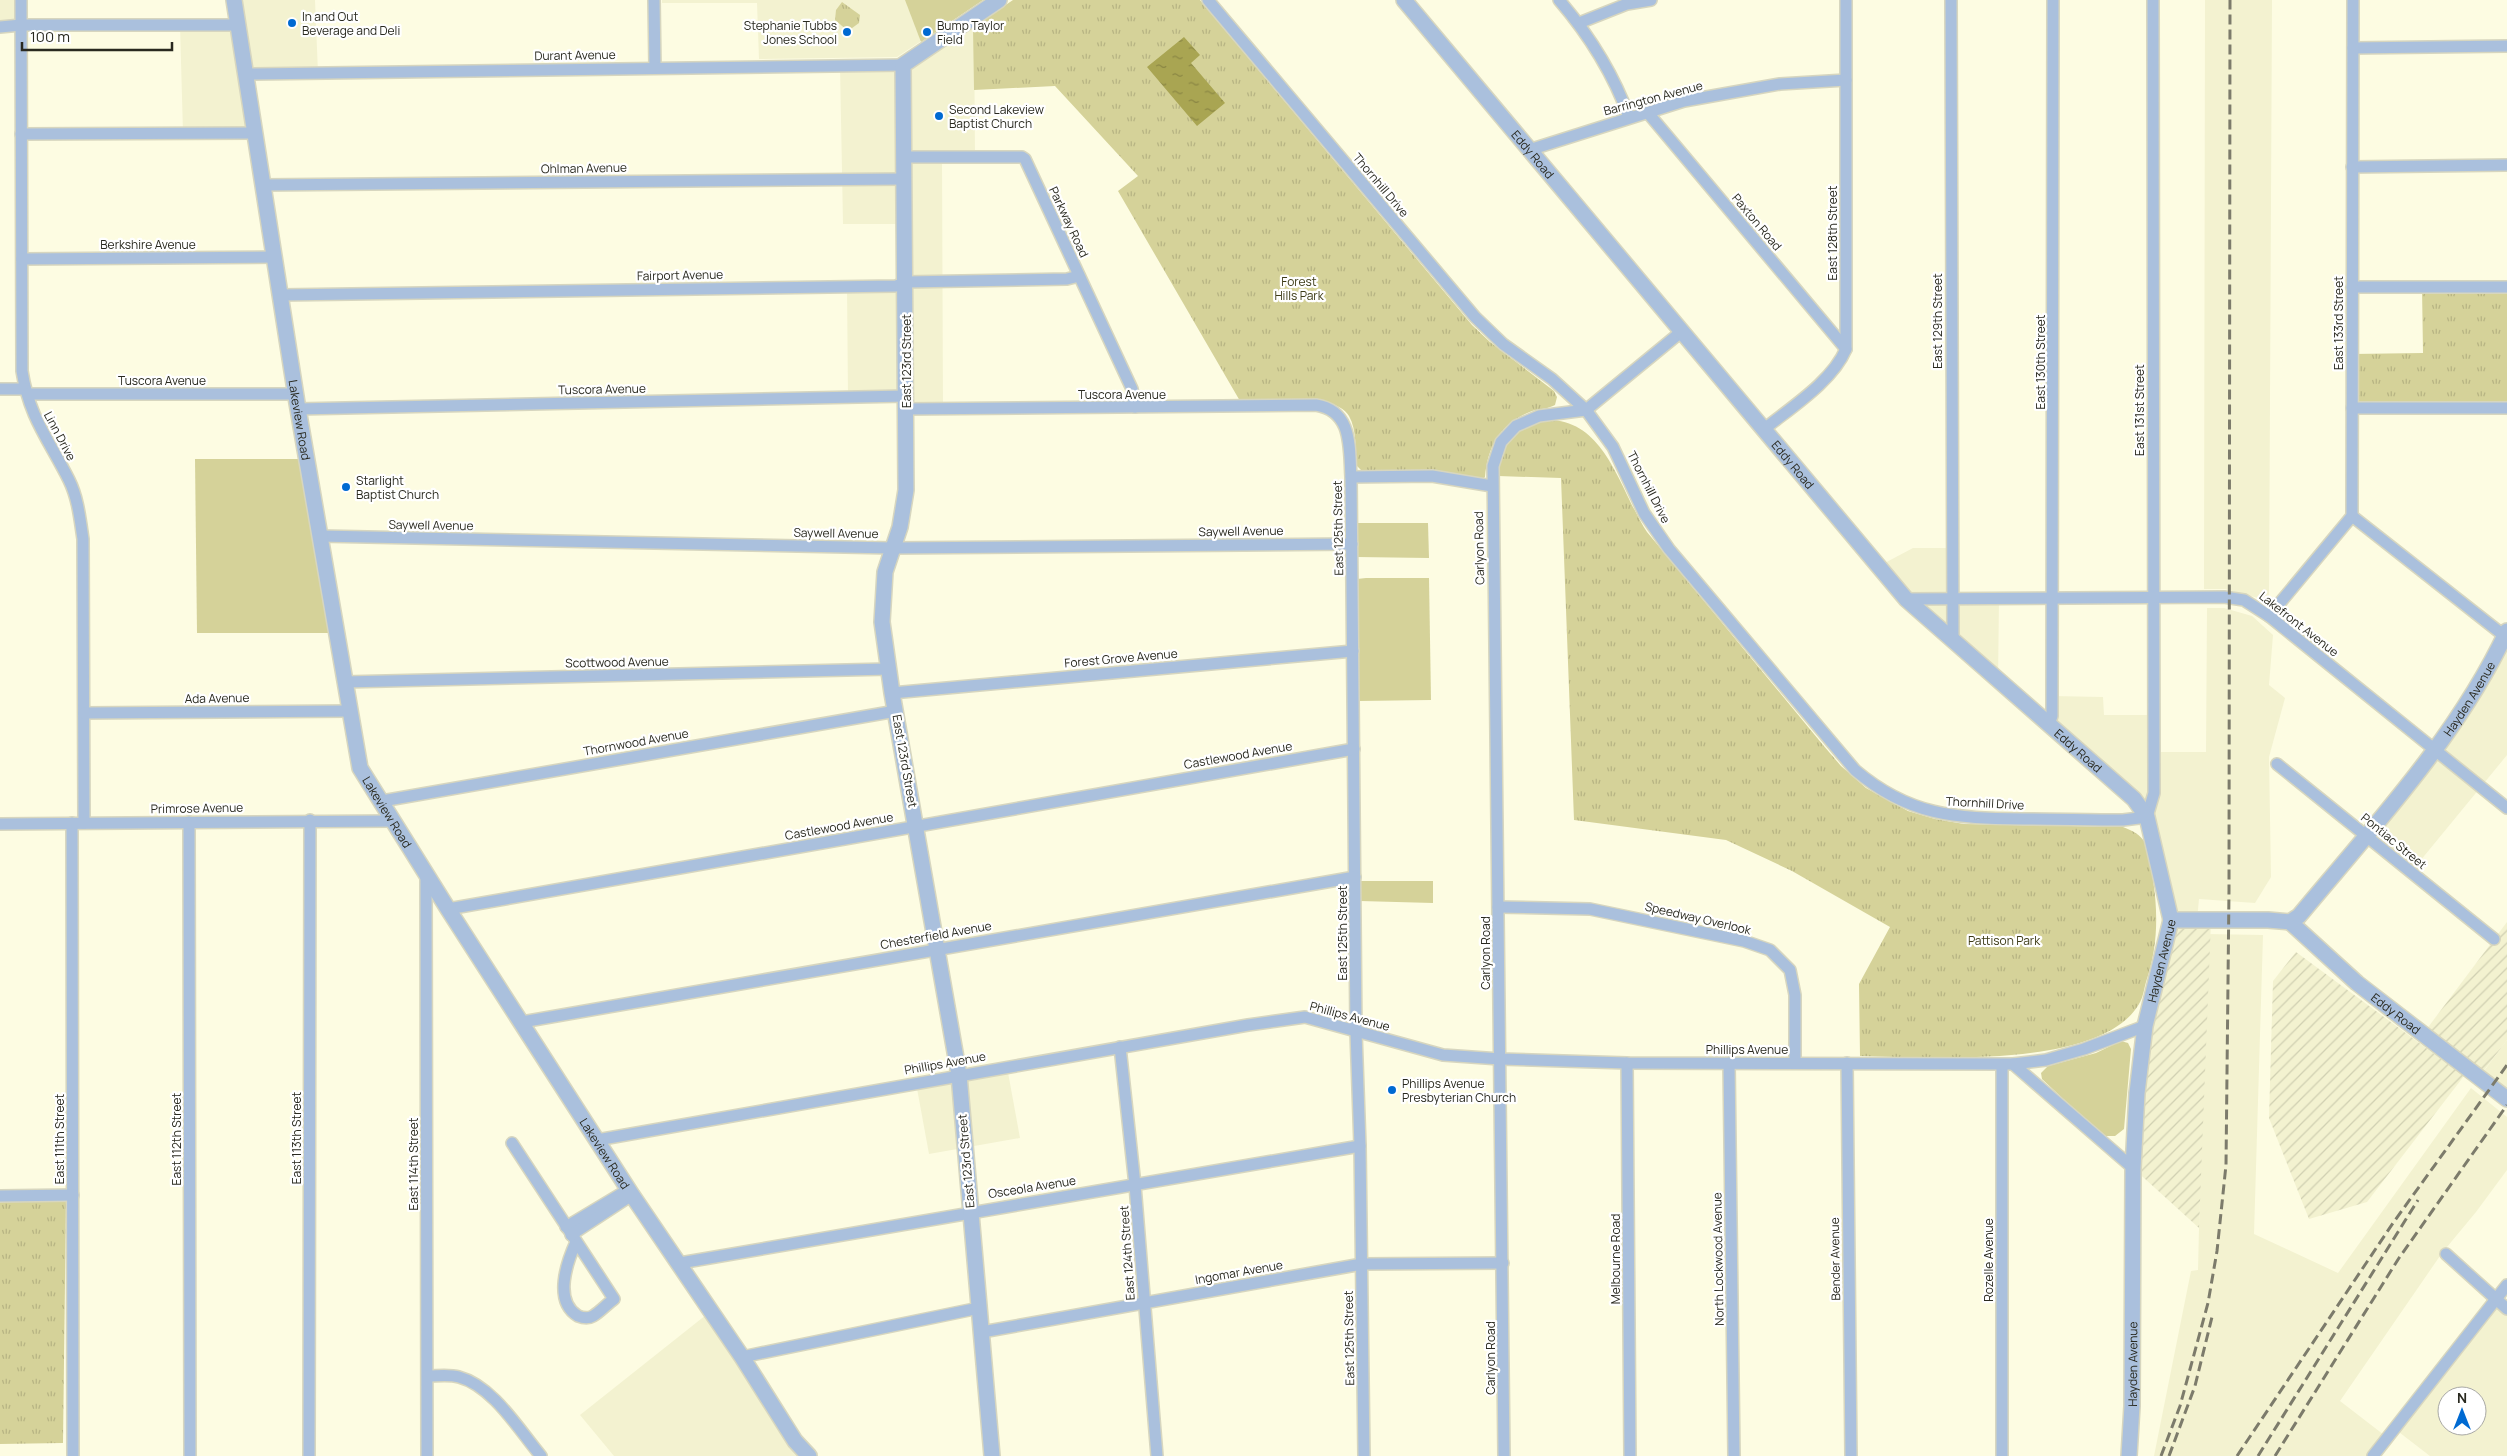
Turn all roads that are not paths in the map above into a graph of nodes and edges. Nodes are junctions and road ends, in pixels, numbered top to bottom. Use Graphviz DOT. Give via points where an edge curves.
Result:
graph roads {
  1 [pos="21,0"];
  2 [pos="234,0"];
  3 [pos="654,0"];
  4 [pos="999,0"];
  5 [pos="1208,0"];
  6 [pos="1404,0"];
  7 [pos="1559,0"];
  8 [pos="1651,0"];
  9 [pos="1846,0"];
  10 [pos="1951,0"];
  11 [pos="2053,0"];
  12 [pos="2153,0"];
  13 [pos="2353,0"];
  14 [pos="1579,24"];
  15 [pos="21,25"];
  16 [pos="237,25"];
  17 [pos="0,27"];
  18 [pos="2507,46"];
  19 [pos="2353,48"];
  20 [pos="903,65"];
  21 [pos="655,68"];
  22 [pos="247,74"];
  23 [pos="1846,80"];
  24 [pos="1648,113"];
  25 [pos="1629,117"];
  26 [pos="254,133"];
  27 [pos="21,134"];
  28 [pos="1530,150"];
  29 [pos="904,157"];
  30 [pos="2507,165"];
  31 [pos="2352,167"];
  32 [pos="904,179"];
  33 [pos="263,185"];
  34 [pos="274,257"];
  35 [pos="22,259"];
  36 [pos="1079,276"];
  37 [pos="906,282"];
  38 [pos="2352,287"];
  39 [pos="2507,287"];
  40 [pos="281,295"];
  41 [pos="1681,332"];
  42 [pos="1846,349"];
  43 [pos="0,389"];
  44 [pos="26,391"];
  45 [pos="297,402"];
  46 [pos="906,403"];
  47 [pos="1135,408"];
  48 [pos="2352,408"];
  49 [pos="2507,408"];
  50 [pos="1586,410"];
  51 [pos="1336,412"];
  52 [pos="1763,430"];
  53 [pos="1351,477"];
  54 [pos="1492,486"];
  55 [pos="2352,516"];
  56 [pos="320,536"];
  57 [pos="1352,544"];
  58 [pos="892,548"];
  59 [pos="2154,597"];
  60 [pos="1906,599"];
  61 [pos="1952,599"];
  62 [pos="2053,599"];
  63 [pos="2269,616"];
  64 [pos="2506,635"];
  65 [pos="1953,642"];
  66 [pos="1353,651"];
  67 [pos="889,669"];
  68 [pos="345,682"];
  69 [pos="892,693"];
  70 [pos="350,711"];
  71 [pos="896,711"];
  72 [pos="84,714"];
  73 [pos="2049,724"];
  74 [pos="1354,749"];
  75 [pos="2434,750"];
  76 [pos="2277,764"];
  77 [pos="382,801"];
  78 [pos="2507,808"];
  79 [pos="2147,817"];
  80 [pos="310,820"];
  81 [pos="394,821"];
  82 [pos="189,822"];
  83 [pos="78,823"];
  84 [pos="0,824"];
  85 [pos="916,826"];
  86 [pos="2366,835"];
  87 [pos="426,871"];
  88 [pos="1355,877"];
  89 [pos="1498,907"];
  90 [pos="448,910"];
  91 [pos="2171,920"];
  92 [pos="2290,922"];
  93 [pos="2494,939"];
  94 [pos="938,948"];
  95 [pos="522,1022"];
  96 [pos="2145,1026"];
  97 [pos="1356,1032"];
  98 [pos="1120,1047"];
  99 [pos="1500,1059"];
  100 [pos="1627,1063"];
  101 [pos="1730,1063"];
  102 [pos="1795,1063"];
  103 [pos="1847,1063"];
  104 [pos="2008,1064"];
  105 [pos="958,1075"];
  106 [pos="2507,1099"];
  107 [pos="597,1140"];
  108 [pos="512,1143"];
  109 [pos="1360,1146"];
  110 [pos="2133,1168"];
  111 [pos="1135,1185"];
  112 [pos="630,1192"];
  113 [pos="0,1196"];
  114 [pos="73,1196"];
  115 [pos="971,1211"];
  116 [pos="571,1234"];
  117 [pos="2446,1254"];
  118 [pos="680,1263"];
  119 [pos="1503,1263"];
  120 [pos="1362,1264"];
  121 [pos="2507,1285"];
  122 [pos="2496,1299"];
  123 [pos="1144,1302"];
  124 [pos="979,1308"];
  125 [pos="2507,1309"];
  126 [pos="982,1332"];
  127 [pos="742,1357"];
  128 [pos="428,1376"];
  129 [pos="73,1456"];
  130 [pos="190,1456"];
  131 [pos="310,1456"];
  132 [pos="427,1456"];
  133 [pos="541,1456"];
  134 [pos="809,1456"];
  135 [pos="992,1456"];
  136 [pos="1157,1456"];
  137 [pos="1364,1456"];
  138 [pos="1504,1456"];
  139 [pos="1630,1456"];
  140 [pos="1734,1456"];
  141 [pos="1851,1456"];
  142 [pos="2002,1456"];
  143 [pos="2129,1456"];
  144 [pos="2373,1456"];
  1 -- 15 [label="street, Linn Drive"];
  2 -- 16 [label="street, Lakeview Road"];
  3 -- 21 [label="street"];
  4 -- 20 [label="street"];
  5 -- 50 [label="street, Thornhill Drive" via="1475,317 1502,344 1552,379"];
  6 -- 28 [label="street, Eddy Road"];
  7 -- 14 [label="street"];
  8 -- 14 [label="street" via="1627,4"];
  9 -- 23 [label="street, East 128th Street"];
  10 -- 61 [label="street, East 129th Street"];
  11 -- 62 [label="street, East 130th Street"];
  12 -- 59 [label="street, East 131st Street"];
  13 -- 19 [label="street, East 133rd Street"];
  14 -- 25 [label="street" via="1618,87"];
  15 -- 16 [label="street"];
  15 -- 17 [label="street"];
  15 -- 27 [label="street, Linn Drive"];
  16 -- 22 [label="street, Lakeview Road"];
  18 -- 19 [label="street"];
  19 -- 31 [label="street, East 133rd Street"];
  20 -- 21 [label="street, Durant Avenue"];
  20 -- 29 [label="street, East 123rd Street"];
  21 -- 22 [label="street, Durant Avenue"];
  22 -- 26 [label="street, Lakeview Road"];
  23 -- 24 [label="street, Barrington Avenue" via="1780,84 1684,101"];
  23 -- 42 [label="street, East 128th Street"];
  24 -- 25 [label="street, Barrington Avenue"];
  24 -- 42 [label="street, Paxton Road"];
  25 -- 28 [label="street, Barrington Avenue"];
  26 -- 27 [label="street"];
  26 -- 33 [label="street, Lakeview Road"];
  27 -- 35 [label="street, Linn Drive"];
  28 -- 41 [label="street, Eddy Road"];
  29 -- 32 [label="street, East 123rd Street"];
  29 -- 36 [label="street, Parkway Road" via="1022,157"];
  30 -- 31 [label="street"];
  31 -- 38 [label="street, East 133rd Street"];
  32 -- 33 [label="street, Ohlman Avenue"];
  32 -- 37 [label="street, East 123rd Street"];
  33 -- 34 [label="street, Lakeview Road"];
  34 -- 35 [label="street, Berkshire Avenue"];
  34 -- 40 [label="street, Lakeview Road"];
  35 -- 44 [label="street, Linn Drive" via="22,371"];
  36 -- 37 [label="street, Fairport Avenue" via="1067,279"];
  36 -- 47 [label="street, Parkway Road" via="1132,389"];
  37 -- 40 [label="street, Fairport Avenue" via="896,286"];
  37 -- 46 [label="street, East 123rd Street"];
  38 -- 39 [label="street"];
  38 -- 48 [label="street, East 133rd Street"];
  40 -- 45 [label="street, Lakeview Road"];
  41 -- 50 [label="street"];
  41 -- 52 [label="street, Eddy Road"];
  42 -- 52 [label="street" via="1839,365 1827,377"];
  43 -- 44 [label="street, Tuscora Avenue"];
  44 -- 45 [label="street, Tuscora Avenue"];
  44 -- 72 [label="street, Linn Drive" via="33,416 69,481 78,509 83,539"];
  45 -- 46 [label="street, Tuscora Avenue"];
  45 -- 56 [label="street, Lakeview Road"];
  46 -- 47 [label="street, Tuscora Avenue"];
  46 -- 58 [label="street, East 123rd Street" via="906,490 900,528"];
  47 -- 51 [label="street, Tuscora Avenue" via="1316,406"];
  48 -- 49 [label="street"];
  48 -- 55 [label="street, East 133rd Street"];
  50 -- 54 [label="street, Carlyon Road" via="1526,420 1506,434 1496,450"];
  50 -- 79 [label="street, Thornhill Drive" via="1613,446 1644,513 1669,549 1842,757 1869,781 1905,802 1942,814 1970,818 2123,820"];
  51 -- 53 [label="street, East 125th Street" via="1348,435"];
  52 -- 60 [label="street, Eddy Road"];
  53 -- 54 [label="street" via="1432,476"];
  53 -- 57 [label="street, East 125th Street"];
  54 -- 89 [label="street, Carlyon Road"];
  55 -- 63 [label="street"];
  55 -- 64 [label="street"];
  56 -- 58 [label="street, Saywell Avenue"];
  56 -- 68 [label="street, Lakeview Road"];
  57 -- 58 [label="street, Saywell Avenue"];
  57 -- 66 [label="street, East 125th Street"];
  58 -- 67 [label="street, East 123rd Street" via="882,595 882,622"];
  59 -- 62 [label="street, Lakefront Avenue"];
  59 -- 63 [label="street, Lakefront Avenue" via="2237,598"];
  59 -- 79 [label="street, East 131st Street" via="2154,793"];
  60 -- 61 [label="street, Lakefront Avenue"];
  60 -- 65 [label="street, Eddy Road"];
  61 -- 62 [label="street, Lakefront Avenue"];
  61 -- 65 [label="street, East 129th Street"];
  62 -- 73 [label="street, East 130th Street" via="2052,716"];
  63 -- 75 [label="street, Lakefront Avenue"];
  64 -- 75 [label="street, Hayden Avenue" via="2478,687"];
  65 -- 73 [label="street, Eddy Road"];
  66 -- 69 [label="street, Forest Grove Avenue"];
  66 -- 74 [label="street, East 125th Street"];
  67 -- 68 [label="street, Scottwood Avenue"];
  67 -- 69 [label="street, East 123rd Street"];
  68 -- 70 [label="street, Lakeview Road"];
  69 -- 71 [label="street, East 123rd Street"];
  70 -- 72 [label="street, Ada Avenue"];
  70 -- 77 [label="street, Lakeview Road" via="360,768"];
  71 -- 77 [label="street, Thornwood Avenue"];
  71 -- 85 [label="street, East 123rd Street"];
  72 -- 83 [label="street, Linn Drive"];
  73 -- 79 [label="street, Eddy Road" via="2134,799"];
  74 -- 85 [label="street, Castlewood Avenue"];
  74 -- 88 [label="street, East 125th Street"];
  75 -- 78 [label="street, Lakefront Avenue"];
  75 -- 86 [label="street, Hayden Avenue"];
  76 -- 86 [label="street, Pontiac Street"];
  77 -- 81 [label="street, Lakeview Road"];
  79 -- 91 [label="street, Eddy Road"];
  80 -- 81 [label="street, Primrose Avenue"];
  80 -- 82 [label="street, Primrose Avenue"];
  80 -- 131 [label="street, East 113th Street"];
  81 -- 87 [label="street, Lakeview Road"];
  82 -- 83 [label="street, Primrose Avenue"];
  82 -- 130 [label="street, East 112th Street"];
  83 -- 84 [label="street, Primrose Avenue"];
  83 -- 114 [label="street, East 111th Street"];
  85 -- 90 [label="street, Castlewood Avenue"];
  85 -- 94 [label="street, East 123rd Street"];
  86 -- 92 [label="street, Hayden Avenue" via="2299,916"];
  86 -- 93 [label="street, Pontiac Street"];
  87 -- 90 [label="street, Lakeview Road"];
  87 -- 128 [label="street, East 114th Street"];
  88 -- 94 [label="street, Chesterfield Avenue"];
  88 -- 97 [label="street, East 125th Street"];
  89 -- 99 [label="street, Carlyon Road"];
  89 -- 102 [label="street, Speedway Overlook" via="1590,909 1744,941 1770,950 1790,970 1795,996"];
  90 -- 95 [label="street, Lakeview Road"];
  91 -- 92 [label="street, Hayden Avenue"];
  91 -- 96 [label="street, Hayden Avenue"];
  92 -- 106 [label="street, Eddy Road" via="2358,983"];
  94 -- 95 [label="street, Chesterfield Avenue"];
  94 -- 105 [label="street, East 123rd Street"];
  95 -- 107 [label="street, Lakeview Road"];
  96 -- 104 [label="street, Phillips Avenue" via="2046,1060"];
  96 -- 110 [label="street, Hayden Avenue"];
  97 -- 98 [label="street, Phillips Avenue" via="1305,1017"];
  97 -- 99 [label="street, Phillips Avenue" via="1443,1055"];
  97 -- 109 [label="street, East 125th Street"];
  98 -- 105 [label="street, Phillips Avenue"];
  98 -- 111 [label="street, East 124th Street"];
  99 -- 100 [label="street, Phillips Avenue"];
  99 -- 119 [label="street, Carlyon Road"];
  100 -- 101 [label="street, Phillips Avenue"];
  100 -- 139 [label="street, Melbourne Road"];
  101 -- 102 [label="street, Phillips Avenue"];
  101 -- 140 [label="street, North Lockwood Avenue"];
  102 -- 103 [label="street, Phillips Avenue"];
  103 -- 104 [label="street, Phillips Avenue"];
  103 -- 141 [label="street, Bender Avenue"];
  104 -- 110 [label="street"];
  104 -- 142 [label="street, Rozelle Avenue"];
  105 -- 107 [label="street, Phillips Avenue"];
  105 -- 115 [label="street, East 123rd Street"];
  107 -- 112 [label="street, Lakeview Road"];
  108 -- 116 [label="street"];
  109 -- 111 [label="street, Osceola Avenue"];
  109 -- 120 [label="street, East 125th Street"];
  110 -- 143 [label="street, Hayden Avenue"];
  111 -- 115 [label="street, Osceola Avenue"];
  111 -- 123 [label="street, East 124th Street"];
  112 -- 116 [label="street"];
  112 -- 118 [label="street, Lakeview Road"];
  113 -- 114 [label="street"];
  114 -- 129 [label="street, East 111th Street"];
  115 -- 118 [label="street, Osceola Avenue"];
  115 -- 124 [label="street, East 123rd Street"];
  116 -- 116 [label="street" via="614,1299 592,1317 583,1318 572,1312 566,1301 565,1268"];
  117 -- 122 [label="street"];
  118 -- 127 [label="street, Lakeview Road"];
  119 -- 120 [label="street, Ingomar Avenue"];
  119 -- 138 [label="street, Carlyon Road"];
  120 -- 123 [label="street, Ingomar Avenue"];
  120 -- 137 [label="street, East 125th Street"];
  121 -- 122 [label="street"];
  122 -- 125 [label="street"];
  122 -- 144 [label="street"];
  123 -- 126 [label="street, Ingomar Avenue"];
  123 -- 136 [label="street, East 124th Street"];
  124 -- 126 [label="street, East 123rd Street"];
  124 -- 127 [label="street"];
  126 -- 135 [label="street, East 123rd Street"];
  127 -- 134 [label="street, Lakeview Road" via="795,1440"];
  128 -- 132 [label="street, East 114th Street"];
  128 -- 133 [label="street" via="456,1376 472,1381 489,1393"];
}
